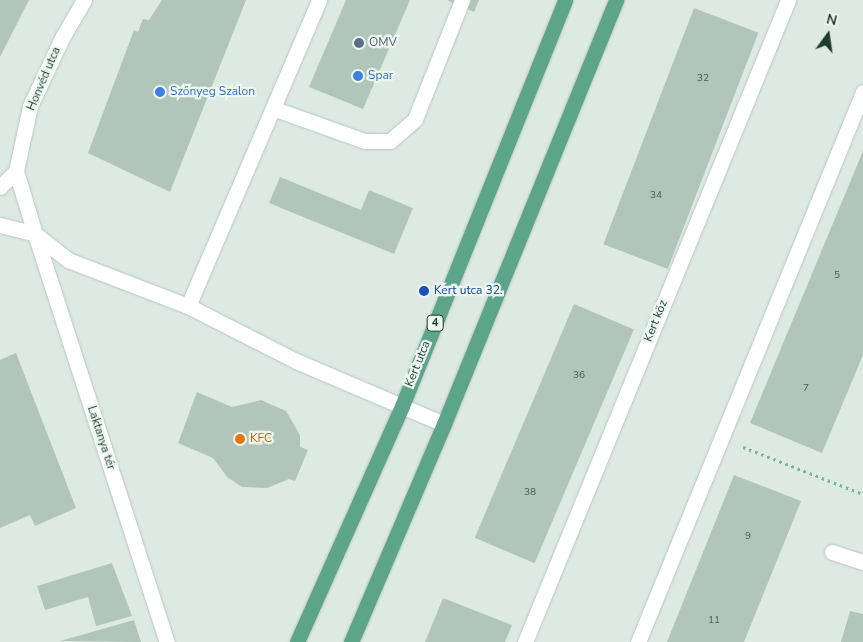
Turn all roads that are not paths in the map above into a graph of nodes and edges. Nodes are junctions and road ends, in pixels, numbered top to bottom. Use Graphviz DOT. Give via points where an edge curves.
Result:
graph roads {
  1 [pos="84,0"];
  2 [pos="319,0"];
  3 [pos="462,0"];
  4 [pos="565,0"];
  5 [pos="616,0"];
  6 [pos="788,0"];
  7 [pos="863,92"];
  8 [pos="275,110"];
  9 [pos="16,171"];
  10 [pos="0,187"];
  11 [pos="0,225"];
  12 [pos="35,234"];
  13 [pos="188,306"];
  14 [pos="402,406"];
  15 [pos="444,424"];
  16 [pos="832,552"];
  17 [pos="863,562"];
  18 [pos="167,642"];
  19 [pos="297,642"];
  20 [pos="351,642"];
  21 [pos="525,642"];
  22 [pos="638,642"];
  1 -- 9 [label="street, Honvéd utca" via="30,106"];
  2 -- 8 [label="street"];
  3 -- 8 [label="street" via="415,119 390,141 365,141"];
  4 -- 14 [label="main road, Kert utca / 4"];
  5 -- 15 [label="main road"];
  6 -- 21 [label="street, Kert köz"];
  7 -- 22 [label="street"];
  8 -- 13 [label="street"];
  9 -- 10 [label="street"];
  9 -- 12 [label="street, Laktanya tér"];
  11 -- 12 [label="street"];
  12 -- 13 [label="street" via="68,260"];
  12 -- 18 [label="street, Laktanya tér"];
  13 -- 14 [label="street" via="296,361"];
  14 -- 15 [label="street"];
  14 -- 19 [label="main road, Kert utca / 4"];
  15 -- 20 [label="main road"];
  16 -- 17 [label="street"];
}
